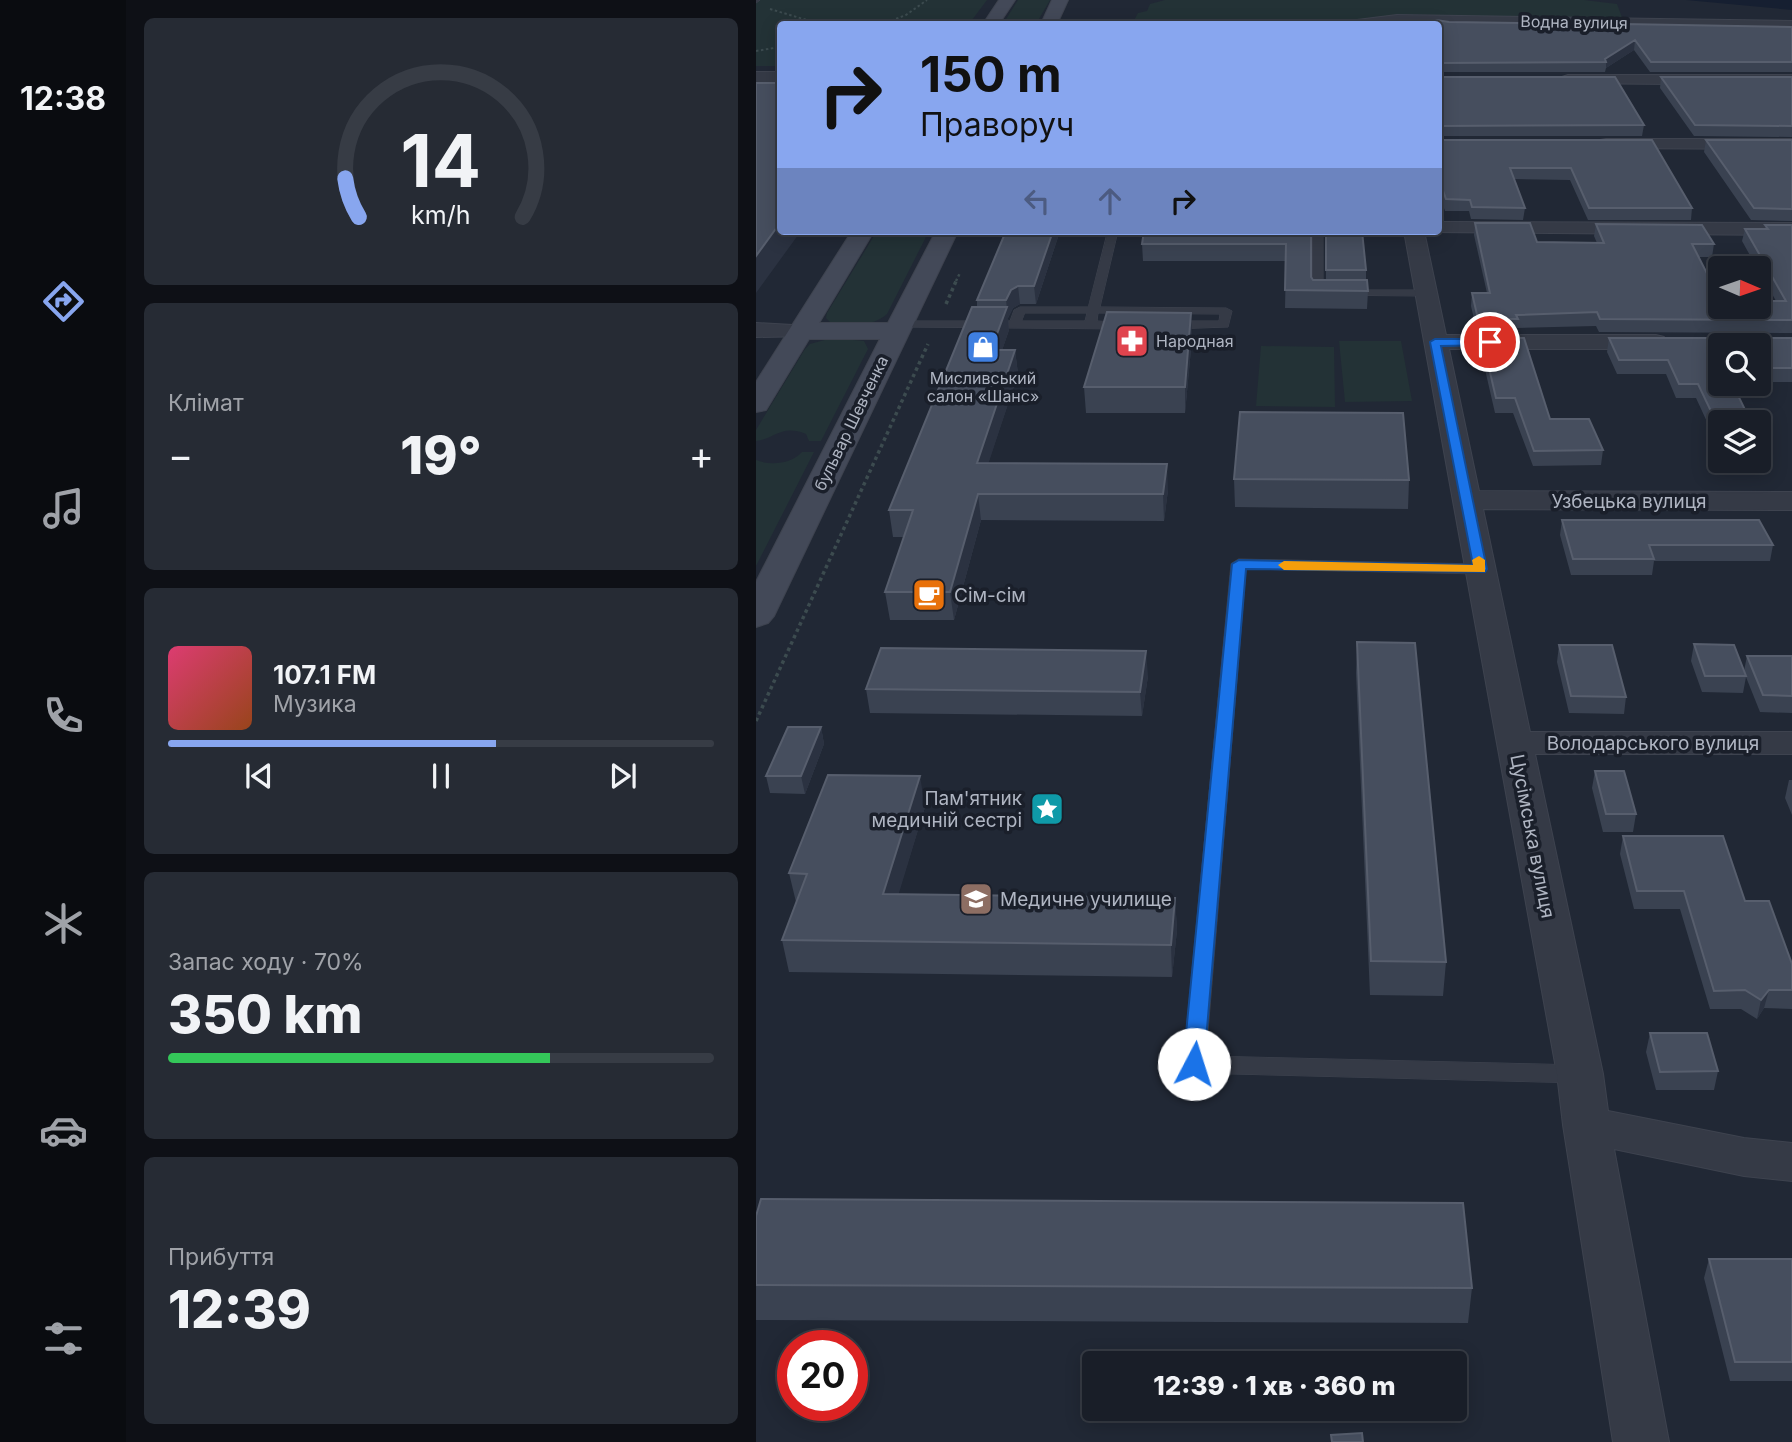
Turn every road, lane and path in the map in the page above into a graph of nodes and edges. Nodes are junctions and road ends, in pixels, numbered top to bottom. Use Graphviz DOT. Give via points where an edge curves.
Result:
graph roads {
  1 [pos="927,0"];
  2 [pos="1007,0"];
  3 [pos="1060,0"];
  4 [pos="763,7"];
  5 [pos="810,21"];
  6 [pos="890,21"];
  7 [pos="993,21"];
  8 [pos="1050,21"];
  9 [pos="1381,21"];
  10 [pos="1792,25"];
  11 [pos="777,48"];
  12 [pos="756,51"];
  13 [pos="756,77"];
  14 [pos="777,77"];
  15 [pos="1547,80"];
  16 [pos="1792,80"];
  17 [pos="1588,144"];
  18 [pos="1792,144"];
  19 [pos="1442,229"];
  20 [pos="1792,229"];
  21 [pos="861,235"];
  22 [pos="945,235"];
  23 [pos="1112,235"];
  24 [pos="1318,235"];
  25 [pos="1415,235"];
  26 [pos="963,266"];
  27 [pos="1425,293"];
  28 [pos="1093,310"];
  29 [pos="938,324"];
  30 [pos="1015,324"];
  31 [pos="1090,325"];
  32 [pos="1143,325"];
  33 [pos="1157,325"];
  34 [pos="899,328"];
  35 [pos="756,331"];
  36 [pos="802,331"];
  37 [pos="1435,342"];
  38 [pos="1682,342"];
  39 [pos="756,404"];
  40 [pos="1466,500"];
  41 [pos="1792,501"];
  42 [pos="1480,569"];
  43 [pos="756,616"];
  44 [pos="756,721"];
  45 [pos="1515,743"];
  46 [pos="1792,743"];
  47 [pos="1580,1074"];
  48 [pos="1586,1125"];
  49 [pos="1792,1162"];
  50 [pos="1641,1442"];
  1 -- 6 [label="path"];
  2 -- 7 [label="main road"];
  3 -- 8 [label="main road"];
  4 -- 5 [label="path"];
  9 -- 10 [label="street, Водна вулиця"];
  11 -- 12 [label="path"];
  13 -- 14 [label="street"];
  15 -- 16 [label="street"];
  17 -- 18 [label="street"];
  19 -- 20 [label="street"];
  21 -- 36 [label="main road"];
  22 -- 34 [label="main road, бульвар Шевченка"];
  23 -- 28 [label="lane"];
  24 -- 27 [label="lane" via="1317,293"];
  25 -- 27 [label="street, Цусімська вулиця"];
  26 -- 29 [label="path"];
  27 -- 37 [label="street, Цусімська вулиця"];
  28 -- 30 [label="lane" via="1020,310"];
  28 -- 31 [label="lane"];
  28 -- 33 [label="lane" via="1226,311 1224,325"];
  29 -- 30 [label="lane"];
  29 -- 34 [label="lane"];
  29 -- 44 [label="path"];
  30 -- 31 [label="lane"];
  31 -- 32 [label="lane"];
  34 -- 36 [label="main road"];
  34 -- 43 [label="main road, бульвар Шевченка"];
  35 -- 36 [label="street"];
  36 -- 39 [label="main road"];
  37 -- 38 [label="street"];
  37 -- 40 [label="street, Цусімська вулиця"];
  40 -- 41 [label="street, Узбецька вулиця"];
  40 -- 42 [label="street, Цусімська вулиця"];
  42 -- 45 [label="street, Цусімська вулиця"];
  42 -- 47 [label="lane" via="1239,564 1194,1064"];
  45 -- 46 [label="street, Володарського вулиця"];
  45 -- 47 [label="street, Цусімська вулиця"];
  47 -- 48 [label="street, Цусімська вулиця"];
  48 -- 49 [label="street" via="1744,1157"];
  48 -- 50 [label="street, Цусімська вулиця"];
}
